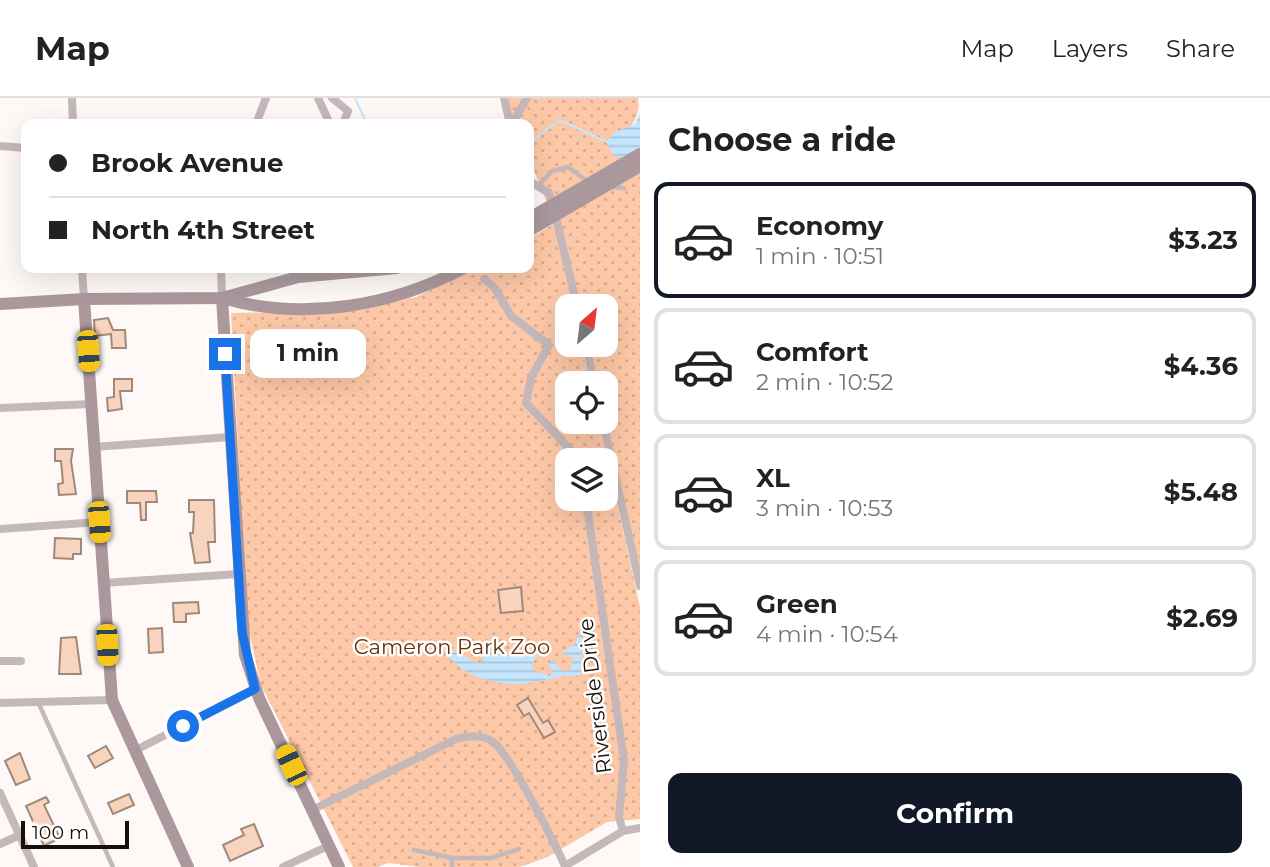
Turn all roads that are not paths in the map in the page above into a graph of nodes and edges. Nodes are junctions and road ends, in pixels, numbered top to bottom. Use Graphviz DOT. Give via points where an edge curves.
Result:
graph roads {
  1 [pos="72,98"];
  2 [pos="266,98"];
  3 [pos="317,98"];
  4 [pos="332,98"];
  5 [pos="504,98"];
  6 [pos="527,98"];
  7 [pos="73,119"];
  8 [pos="258,119"];
  9 [pos="328,119"];
  10 [pos="345,119"];
  11 [pos="510,119"];
  12 [pos="514,119"];
  13 [pos="0,146"];
  14 [pos="21,148"];
  15 [pos="640,154"];
  16 [pos="640,166"];
  17 [pos="534,183"];
  18 [pos="539,185"];
  19 [pos="624,188"];
  20 [pos="534,224"];
  21 [pos="534,224"];
  22 [pos="82,273"];
  23 [pos="220,273"];
  24 [pos="342,273"];
  25 [pos="453,273"];
  26 [pos="484,279"];
  27 [pos="574,294"];
  28 [pos="222,298"];
  29 [pos="84,299"];
  30 [pos="0,304"];
  31 [pos="91,404"];
  32 [pos="0,408"];
  33 [pos="606,434"];
  34 [pos="230,437"];
  35 [pos="94,446"];
  36 [pos="569,448"];
  37 [pos="588,511"];
  38 [pos="99,522"];
  39 [pos="0,529"];
  40 [pos="238,574"];
  41 [pos="103,583"];
  42 [pos="640,586"];
  43 [pos="21,660"];
  44 [pos="0,661"];
  45 [pos="255,689"];
  46 [pos="112,700"];
  47 [pos="38,702"];
  48 [pos="0,703"];
  49 [pos="134,751"];
  50 [pos="0,793"];
  51 [pos="312,810"];
  52 [pos="640,828"];
  53 [pos="623,831"];
  54 [pos="19,835"];
  55 [pos="0,844"];
  56 [pos="328,846"];
  57 [pos="519,849"];
  58 [pos="414,850"];
  59 [pos="453,858"];
  60 [pos="563,866"];
  61 [pos="34,867"];
  62 [pos="113,867"];
  63 [pos="188,867"];
  64 [pos="283,867"];
  65 [pos="339,867"];
  66 [pos="452,867"];
  1 -- 7 [label="street"];
  2 -- 8 [label="street"];
  3 -- 9 [label="street"];
  4 -- 10 [label="street" via="348,111"];
  5 -- 11 [label="street"];
  6 -- 12 [label="street"];
  13 -- 14 [label="street"];
  15 -- 20 [label="main road, bridge"];
  16 -- 21 [label="main road, bridge"];
  17 -- 18 [label="street"];
  18 -- 19 [label="lane" via="552,172 568,167 594,185"];
  18 -- 27 [label="street" via="554,205"];
  22 -- 29 [label="street"];
  23 -- 28 [label="street"];
  24 -- 28 [label="main road" via="298,277"];
  25 -- 28 [label="main road" via="412,292 342,307 251,306"];
  26 -- 36 [label="street" via="495,288 511,316 549,345 531,378 526,403"];
  28 -- 29 [label="main road"];
  28 -- 34 [label="main road"];
  29 -- 30 [label="main road"];
  29 -- 31 [label="main road"];
  31 -- 32 [label="street"];
  31 -- 35 [label="main road"];
  33 -- 42 [label="street"];
  34 -- 35 [label="street"];
  34 -- 40 [label="main road"];
  35 -- 38 [label="main road"];
  37 -- 53 [label="street, Riverside Drive" via="624,760 619,817"];
  38 -- 39 [label="street"];
  38 -- 41 [label="main road"];
  40 -- 41 [label="street"];
  40 -- 45 [label="main road" via="245,654"];
  41 -- 46 [label="main road"];
  43 -- 44 [label="street"];
  45 -- 49 [label="street"];
  45 -- 51 [label="main road"];
  46 -- 47 [label="street"];
  46 -- 49 [label="main road"];
  47 -- 48 [label="street"];
  47 -- 62 [label="lane"];
  49 -- 63 [label="main road"];
  50 -- 54 [label="street"];
  51 -- 56 [label="main road"];
  51 -- 60 [label="street" via="456,739 474,735 494,742 543,820"];
  52 -- 53 [label="street"];
  53 -- 60 [label="street"];
  54 -- 55 [label="street"];
  54 -- 61 [label="street"];
  56 -- 64 [label="street"];
  56 -- 65 [label="main road"];
  57 -- 59 [label="lane" via="491,858"];
  58 -- 59 [label="lane"];
  59 -- 66 [label="lane"];
}
